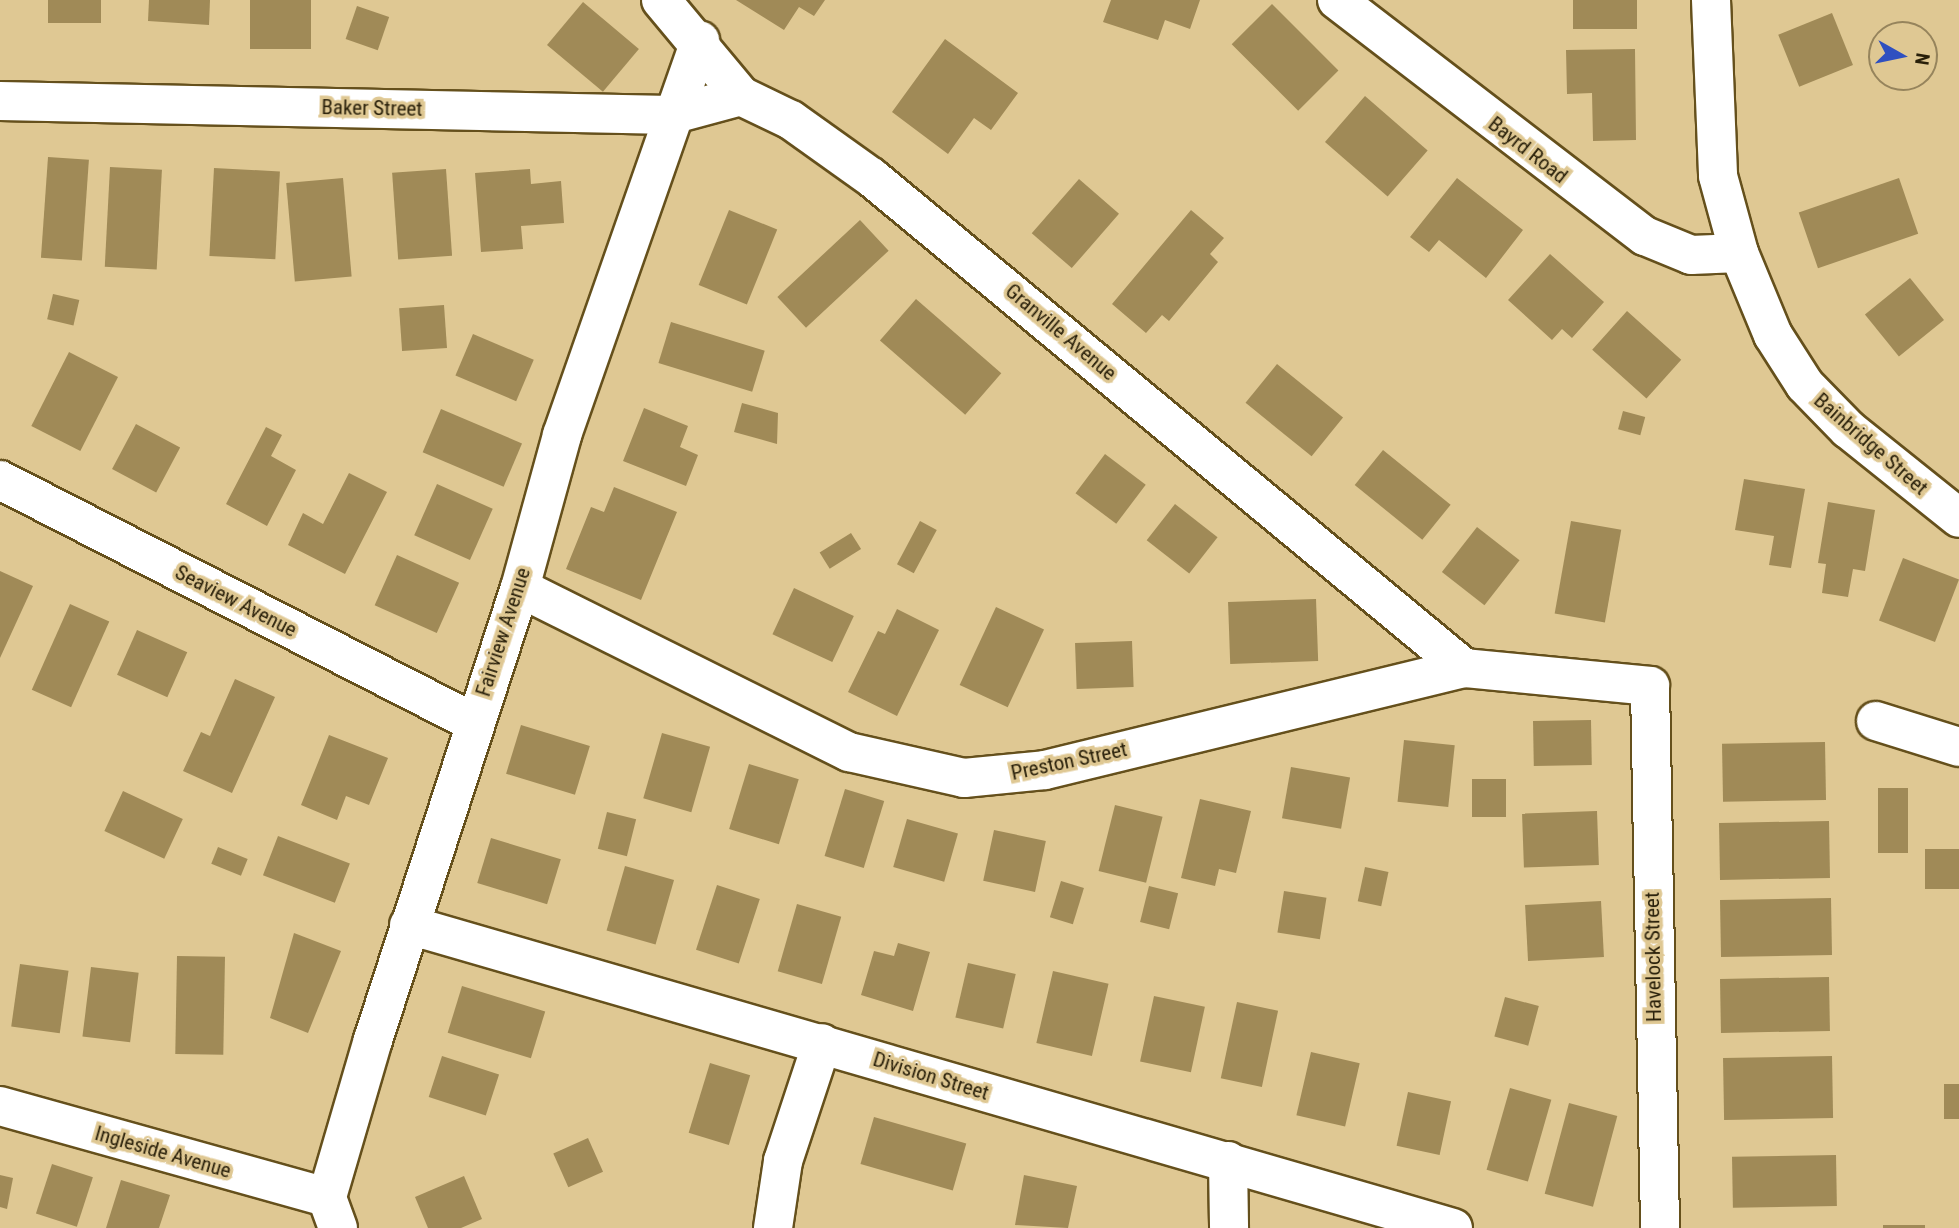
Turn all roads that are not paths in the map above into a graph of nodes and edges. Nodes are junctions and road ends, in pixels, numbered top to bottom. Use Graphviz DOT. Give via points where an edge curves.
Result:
graph roads {
  1 [pos="661,0"];
  2 [pos="1337,0"];
  3 [pos="1711,0"];
  4 [pos="700,40"];
  5 [pos="741,96"];
  6 [pos="0,101"];
  7 [pos="671,115"];
  8 [pos="1739,253"];
  9 [pos="0,480"];
  10 [pos="1959,518"];
  11 [pos="520,587"];
  12 [pos="1464,668"];
  13 [pos="1650,686"];
  14 [pos="1876,721"];
  15 [pos="473,722"];
  16 [pos="1959,747"];
  17 [pos="409,925"];
  18 [pos="822,1043"];
  19 [pos="0,1106"];
  20 [pos="1228,1161"];
  21 [pos="332,1213"];
  22 [pos="773,1228"];
  23 [pos="1229,1228"];
  24 [pos="1453,1228"];
  25 [pos="1660,1228"];
  1 -- 4 [label="street, Granville Avenue"];
  2 -- 8 [label="street, Bayrd Road" via="1645,236 1691,255"];
  3 -- 8 [label="street, Bainbridge Street" via="1718,176"];
  4 -- 5 [label="street, Granville Avenue"];
  4 -- 7 [label="street, Fairview Avenue"];
  5 -- 7 [label="street, Baker Street"];
  5 -- 12 [label="street, Granville Avenue" via="790,120 881,186"];
  6 -- 7 [label="street, Baker Street"];
  7 -- 11 [label="street, Fairview Avenue" via="562,435"];
  8 -- 10 [label="street, Bainbridge Street" via="1773,335 1805,385 1848,429"];
  9 -- 15 [label="street, Seaview Avenue"];
  11 -- 12 [label="street, Preston Street" via="849,752 964,778 1045,770"];
  11 -- 15 [label="street, Fairview Avenue"];
  12 -- 13 [label="street, Preston Street"];
  13 -- 25 [label="street, Havelock Street"];
  14 -- 16 [label="street"];
  15 -- 17 [label="street, Fairview Avenue"];
  17 -- 18 [label="street, Division Street"];
  17 -- 21 [label="street, Fairview Avenue"];
  18 -- 20 [label="street, Division Street"];
  18 -- 22 [label="street" via="783,1161"];
  19 -- 21 [label="street, Ingleside Avenue"];
  20 -- 23 [label="street"];
  20 -- 24 [label="street, Division Street"];
}
